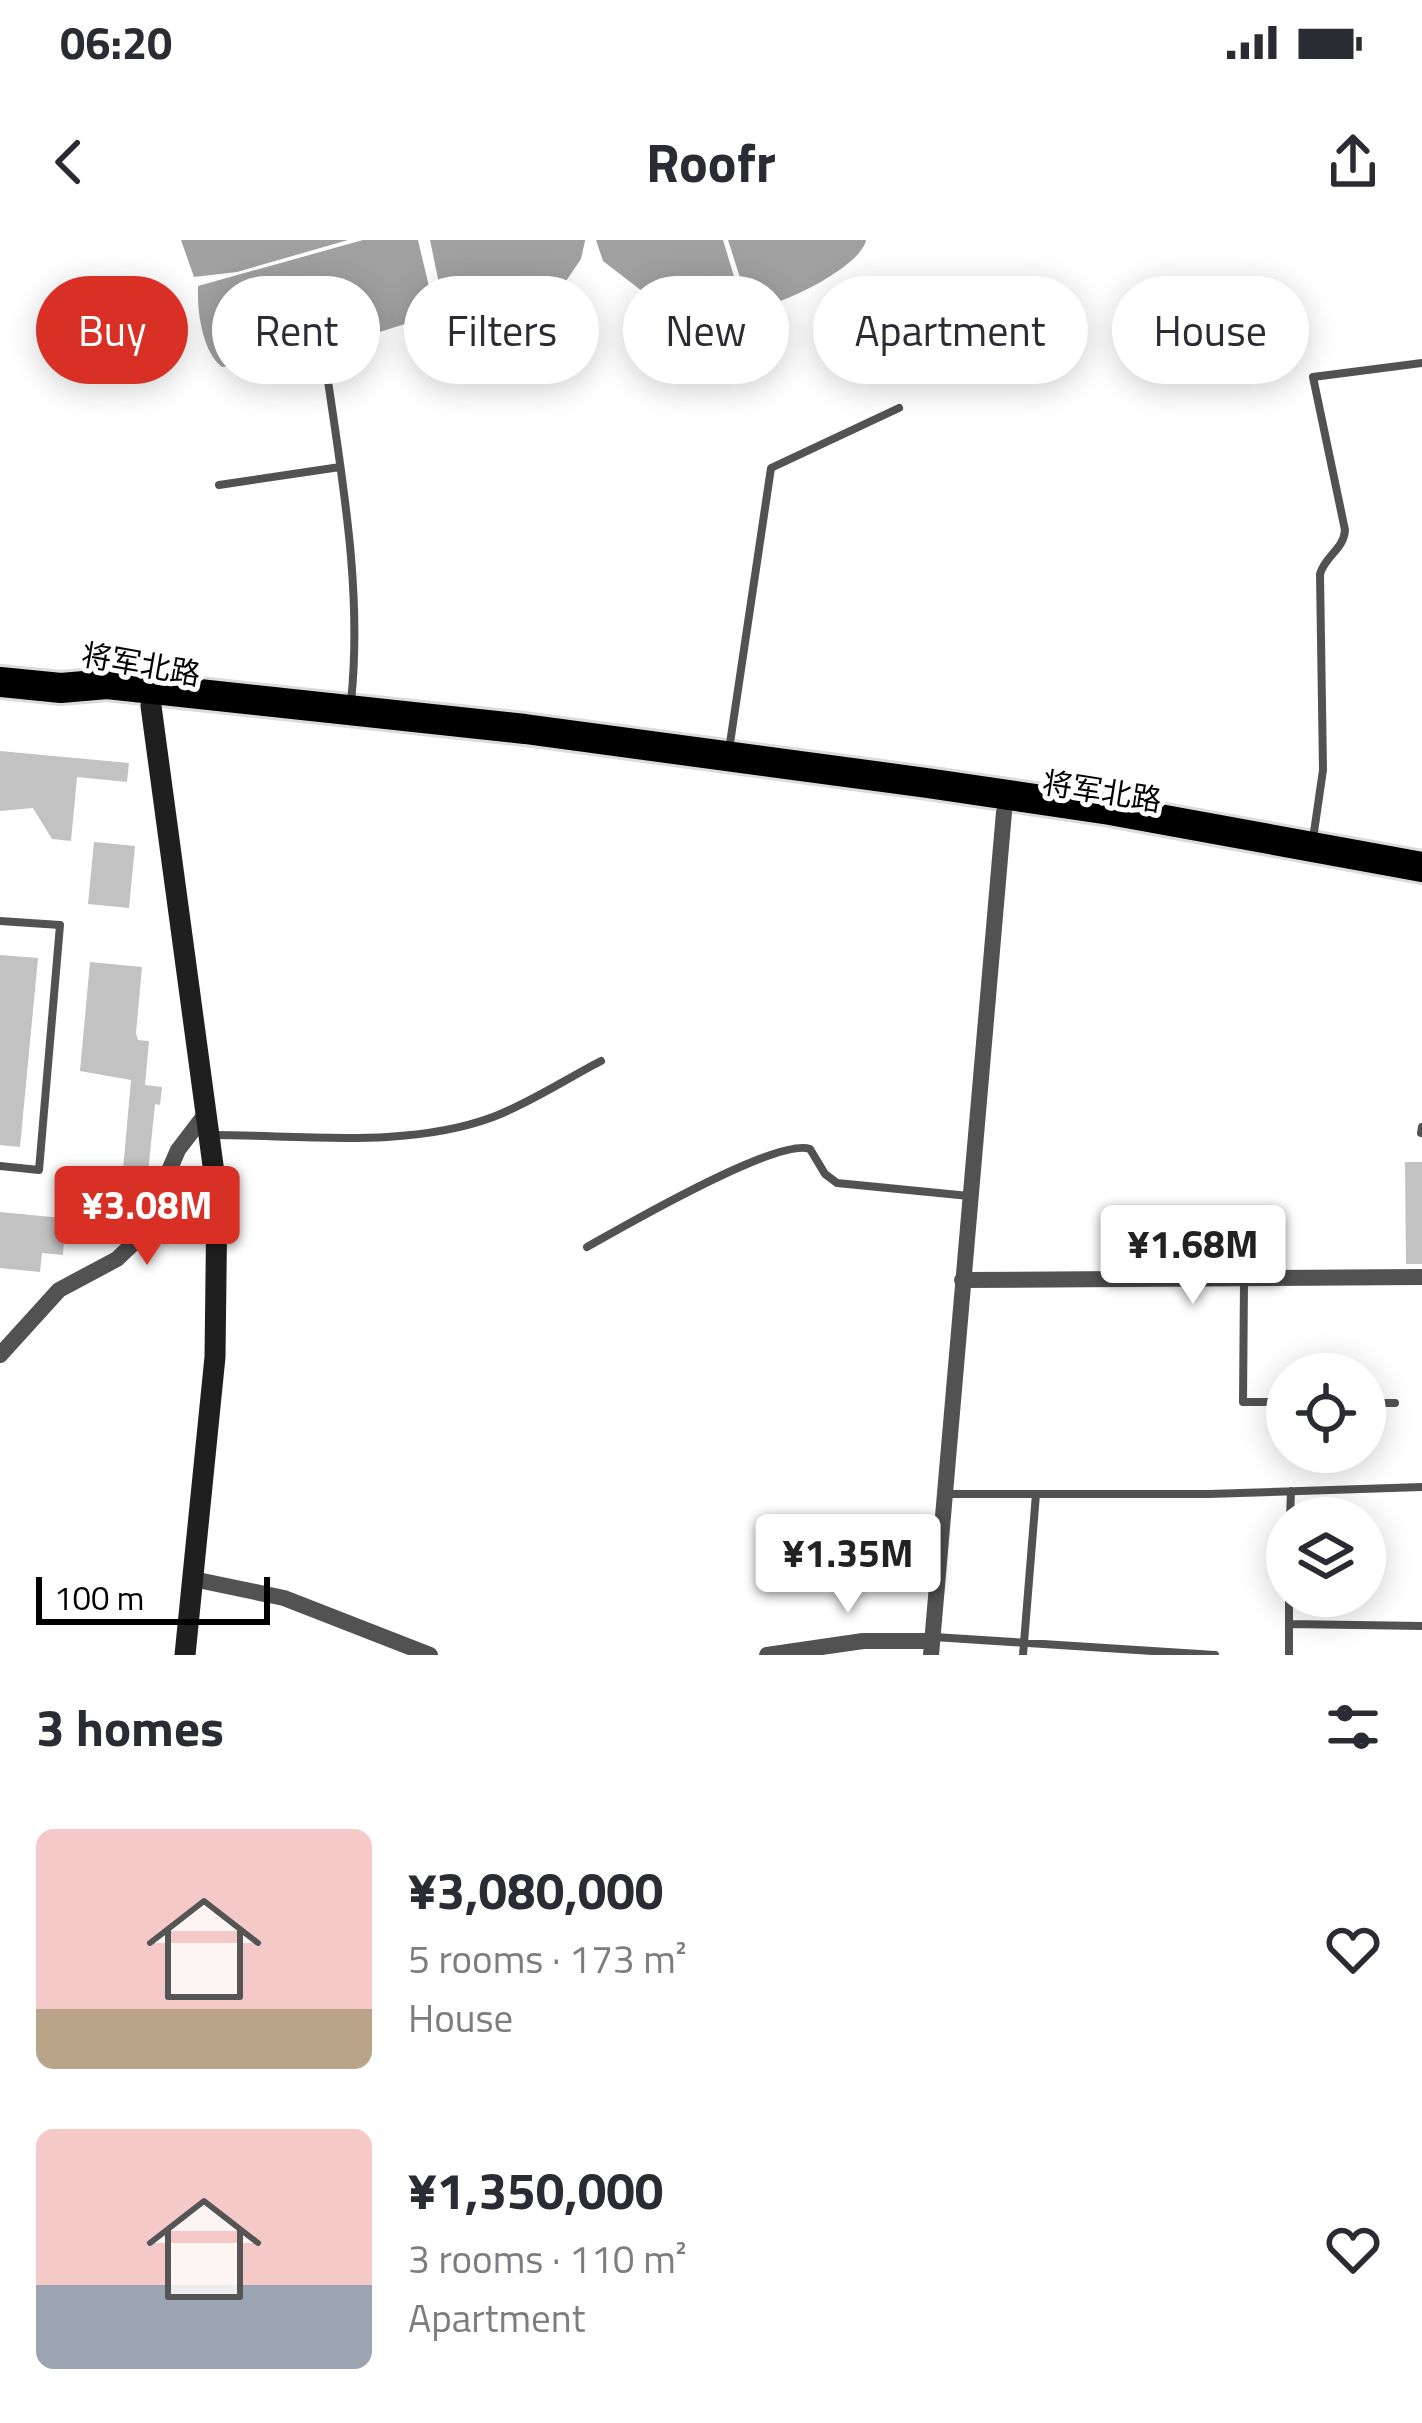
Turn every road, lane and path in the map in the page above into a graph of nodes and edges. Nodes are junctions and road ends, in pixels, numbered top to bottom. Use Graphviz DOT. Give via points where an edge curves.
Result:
graph roads {
  1 [pos="1422,363"];
  2 [pos="328,384"];
  3 [pos="899,409"];
  4 [pos="340,467"];
  5 [pos="219,485"];
  6 [pos="0,682"];
  7 [pos="61,688"];
  8 [pos="151,706"];
  9 [pos="350,710"];
  10 [pos="728,758"];
  11 [pos="1004,812"];
  12 [pos="1312,847"];
  13 [pos="1422,867"];
  14 [pos="1422,885"];
  15 [pos="0,921"];
  16 [pos="602,1061"];
  17 [pos="207,1112"];
  18 [pos="211,1135"];
  19 [pos="0,1166"];
  20 [pos="970,1196"];
  21 [pos="586,1247"];
  22 [pos="1422,1276"];
  23 [pos="962,1280"];
  24 [pos="1244,1281"];
  25 [pos="0,1355"];
  26 [pos="1266,1402"];
  27 [pos="1386,1403"];
  28 [pos="1395,1403"];
  29 [pos="1422,1487"];
  30 [pos="1291,1491"];
  31 [pos="944,1494"];
  32 [pos="1036,1494"];
  33 [pos="1291,1497"];
  34 [pos="193,1579"];
  35 [pos="1289,1617"];
  36 [pos="1289,1624"];
  37 [pos="1422,1626"];
  38 [pos="932,1644"];
  39 [pos="1023,1650"];
  40 [pos="1096,1652"];
  41 [pos="185,1655"];
  42 [pos="430,1655"];
  43 [pos="767,1655"];
  44 [pos="1215,1655"];
  45 [pos="1289,1655"];
  1 -- 12 [label="lane" via="1312,376 1345,530 1320,574 1323,770"];
  2 -- 4 [label="lane"];
  3 -- 10 [label="lane" via="772,468"];
  4 -- 5 [label="lane"];
  4 -- 9 [label="lane" via="357,607"];
  6 -- 7 [label="highway"];
  7 -- 8 [label="highway, 将军北路"];
  7 -- 9 [label="highway, 将军北路" via="106,684"];
  8 -- 11 [label="highway, 将军北路" via="523,746"];
  8 -- 17 [label="main road"];
  9 -- 10 [label="highway, 将军北路"];
  10 -- 12 [label="highway, 将军北路" via="1110,810"];
  11 -- 14 [label="highway, 将军北路"];
  11 -- 20 [label="street"];
  12 -- 13 [label="highway, 将军北路"];
  15 -- 19 [label="lane" via="60,925 39,1170"];
  16 -- 18 [label="lane" via="496,1116 428,1132"];
  17 -- 18 [label="main road"];
  17 -- 25 [label="street" via="178,1150 140,1238 59,1290"];
  18 -- 34 [label="main road" via="217,1316"];
  20 -- 21 [label="lane" via="837,1184 810,1149 796,1146"];
  20 -- 23 [label="street"];
  22 -- 24 [label="street"];
  23 -- 24 [label="street"];
  23 -- 31 [label="street"];
  24 -- 26 [label="lane" via="1243,1402"];
  27 -- 28 [label="lane"];
  29 -- 30 [label="lane"];
  30 -- 32 [label="lane"];
  30 -- 33 [label="lane"];
  31 -- 32 [label="lane"];
  31 -- 38 [label="street"];
  32 -- 39 [label="lane"];
  34 -- 41 [label="main road"];
  34 -- 42 [label="street" via="284,1598"];
  35 -- 36 [label="lane"];
  36 -- 37 [label="lane"];
  36 -- 45 [label="lane"];
  38 -- 39 [label="lane"];
  38 -- 43 [label="street" via="863,1641"];
  39 -- 40 [label="lane"];
  40 -- 44 [label="lane"];
}
